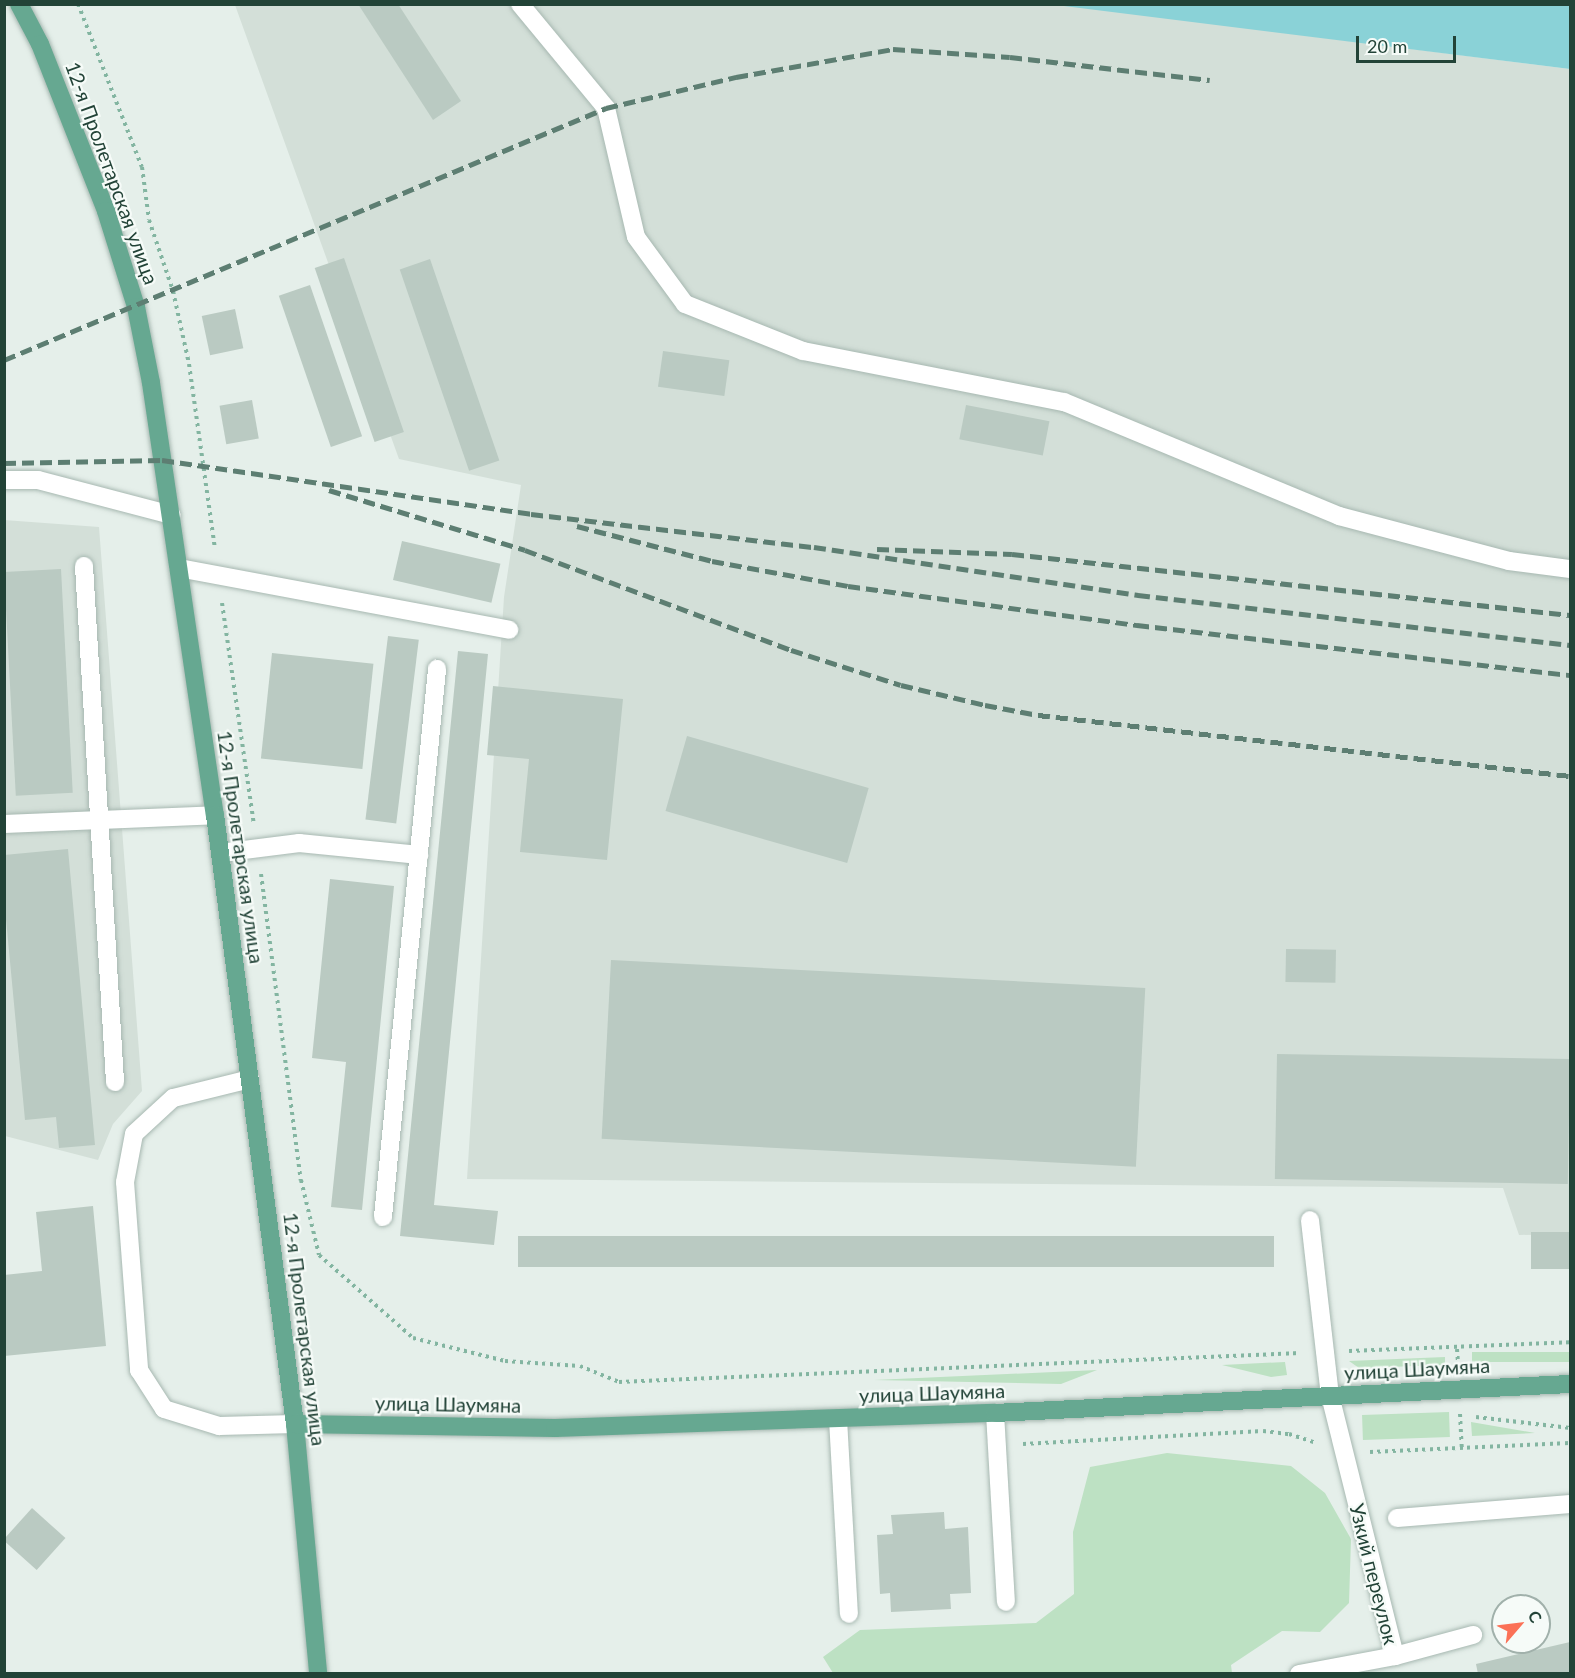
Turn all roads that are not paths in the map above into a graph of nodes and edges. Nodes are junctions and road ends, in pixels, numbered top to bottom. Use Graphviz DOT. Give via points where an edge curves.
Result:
graph roads {
  1 [pos="19,4"];
  2 [pos="520,4"];
  3 [pos="4,480"];
  4 [pos="171,515"];
  5 [pos="84,566"];
  6 [pos="178,568"];
  7 [pos="1570,569"];
  8 [pos="509,630"];
  9 [pos="437,669"];
  10 [pos="215,815"];
  11 [pos="99,820"];
  12 [pos="4,824"];
  13 [pos="220,853"];
  14 [pos="419,855"];
  15 [pos="250,1079"];
  16 [pos="115,1082"];
  17 [pos="383,1217"];
  18 [pos="1310,1220"];
  19 [pos="1570,1384"];
  20 [pos="1330,1396"];
  21 [pos="995,1413"];
  22 [pos="838,1419"];
  23 [pos="295,1424"];
  24 [pos="1570,1504"];
  25 [pos="1397,1518"];
  26 [pos="1006,1602"];
  27 [pos="849,1614"];
  28 [pos="1473,1635"];
  29 [pos="1395,1656"];
  30 [pos="318,1674"];
  31 [pos="1299,1674"];
  1 -- 4 [label="main road, 12-я Пролетарская улица" via="40,44 106,211 136,307"];
  2 -- 7 [label="street" via="606,108 636,237 685,304 803,351 1064,402 1339,516 1509,561"];
  3 -- 4 [label="street" via="38,480"];
  4 -- 6 [label="main road, 12-я Пролетарская улица"];
  5 -- 11 [label="street"];
  6 -- 8 [label="street"];
  6 -- 10 [label="main road, 12-я Пролетарская улица"];
  9 -- 14 [label="street"];
  10 -- 11 [label="street"];
  10 -- 13 [label="main road, 12-я Пролетарская улица"];
  11 -- 12 [label="street"];
  11 -- 16 [label="street"];
  13 -- 14 [label="street" via="299,843"];
  13 -- 15 [label="main road, 12-я Пролетарская улица"];
  14 -- 17 [label="street"];
  15 -- 23 [label="main road, 12-я Пролетарская улица"];
  15 -- 23 [label="street" via="173,1098 134,1134 125,1182 139,1370 164,1409 219,1426"];
  18 -- 20 [label="street, Узкий переулок"];
  19 -- 20 [label="main road, улица Шаумяна"];
  20 -- 21 [label="main road, улица Шаумяна"];
  20 -- 29 [label="street, Узкий переулок"];
  21 -- 22 [label="main road, улица Шаумяна"];
  21 -- 26 [label="street"];
  22 -- 23 [label="main road, улица Шаумяна" via="555,1428"];
  22 -- 27 [label="street"];
  23 -- 30 [label="main road, 12-я Пролетарская улица"];
  24 -- 25 [label="street"];
  28 -- 29 [label="street"];
  29 -- 31 [label="street, Узкий переулок"];
}
